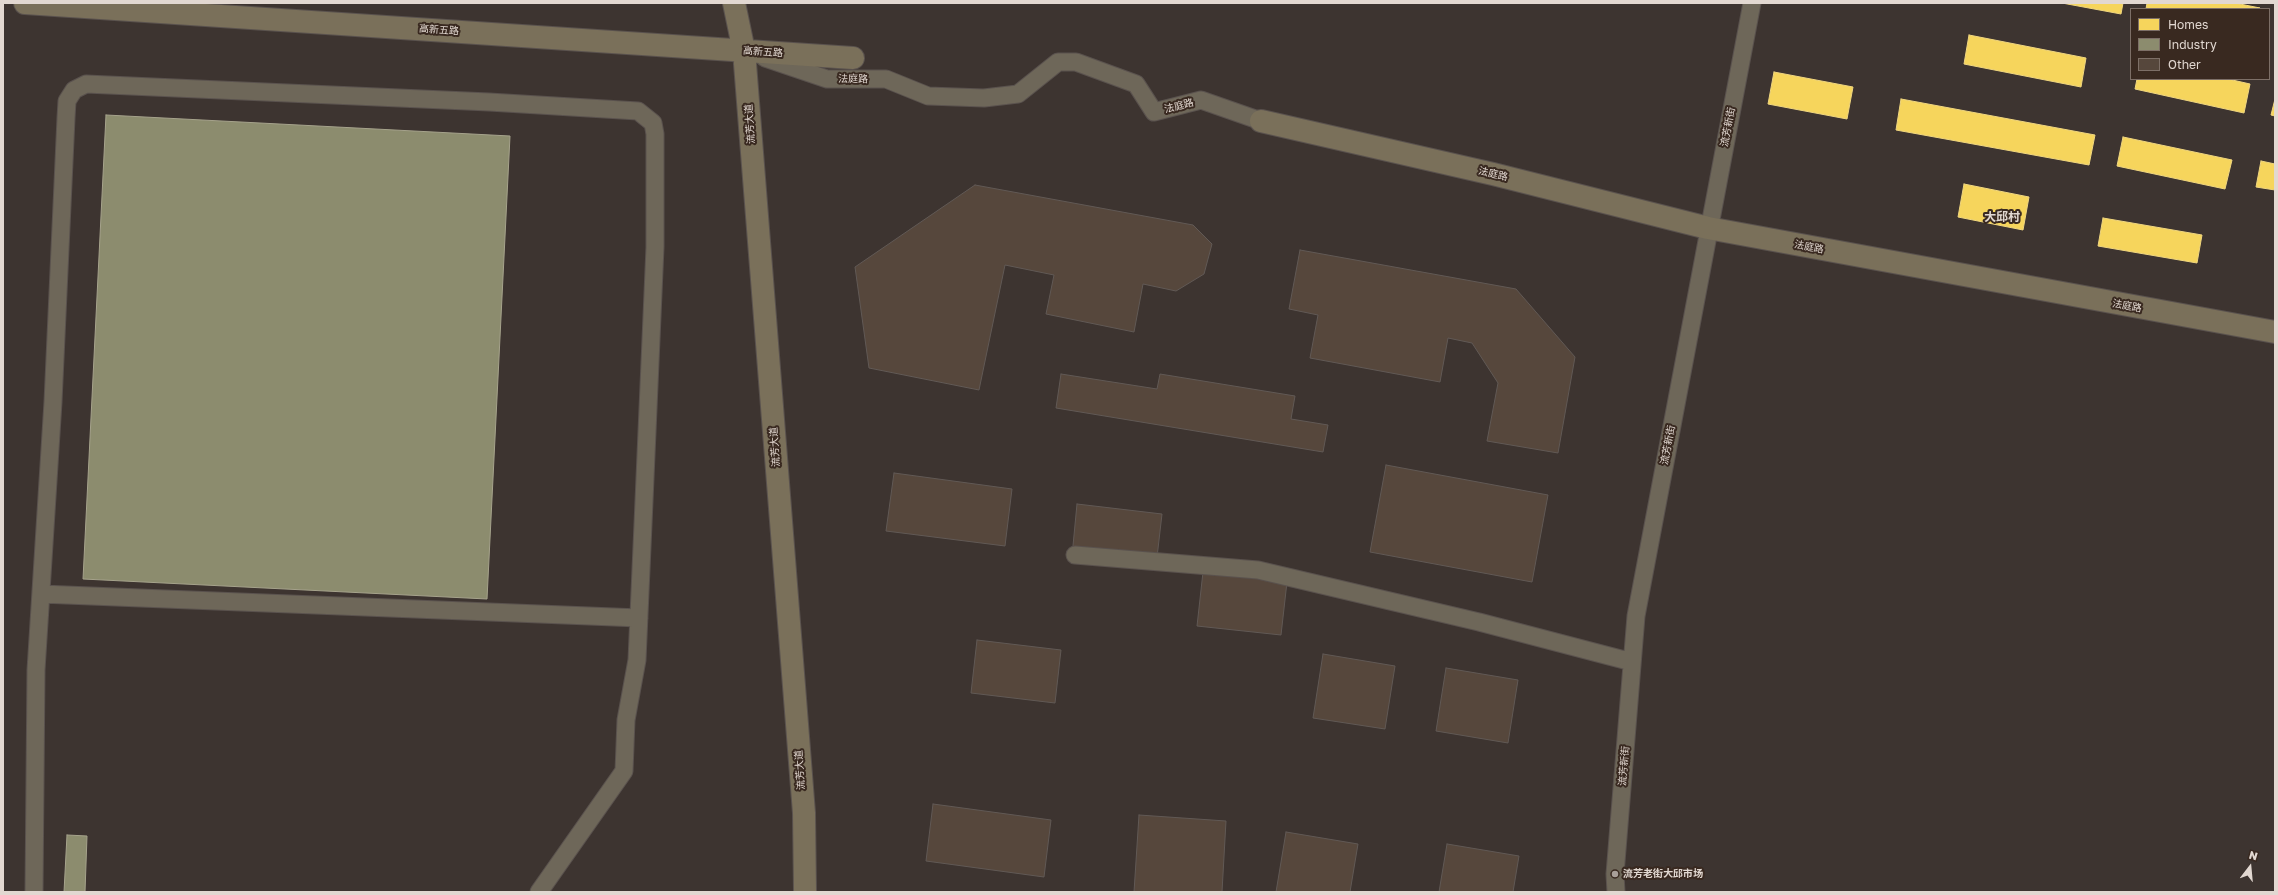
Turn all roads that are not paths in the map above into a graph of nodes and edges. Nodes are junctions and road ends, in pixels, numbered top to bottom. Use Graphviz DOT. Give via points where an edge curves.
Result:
graph roads {
  1 [pos="25,3"];
  2 [pos="734,3"];
  3 [pos="1752,3"];
  4 [pos="744,50"];
  5 [pos="853,58"];
  6 [pos="1261,121"];
  7 [pos="1708,228"];
  8 [pos="2275,332"];
  9 [pos="1075,554"];
  10 [pos="41,594"];
  11 [pos="639,618"];
  12 [pos="1632,662"];
  13 [pos="34,892"];
  14 [pos="539,892"];
  15 [pos="804,892"];
  16 [pos="1616,892"];
  1 -- 4 [label="main road, 高新五路"];
  2 -- 4 [label="main road, 流芳大道"];
  3 -- 7 [label="street, 流芳新街"];
  4 -- 5 [label="main road, 高新五路"];
  4 -- 6 [label="street, 法庭路" via="827,78 886,79 928,96 984,98 1018,94 1058,62 1076,62 1136,84 1154,112 1201,100"];
  4 -- 15 [label="main road, 流芳大道" via="804,813"];
  6 -- 7 [label="main road, 法庭路" via="1493,174"];
  7 -- 8 [label="main road, 法庭路"];
  7 -- 12 [label="street, 流芳新街" via="1636,616"];
  9 -- 12 [label="street" via="1258,570 1479,622"];
  10 -- 11 [label="street"];
  10 -- 11 [label="street" via="67,101 74,90 86,84 638,111 653,123 655,248"];
  10 -- 13 [label="street" via="36,670"];
  11 -- 14 [label="street" via="637,660 626,720 624,771"];
  12 -- 16 [label="street, 流芳新街" via="1615,874"];
}
